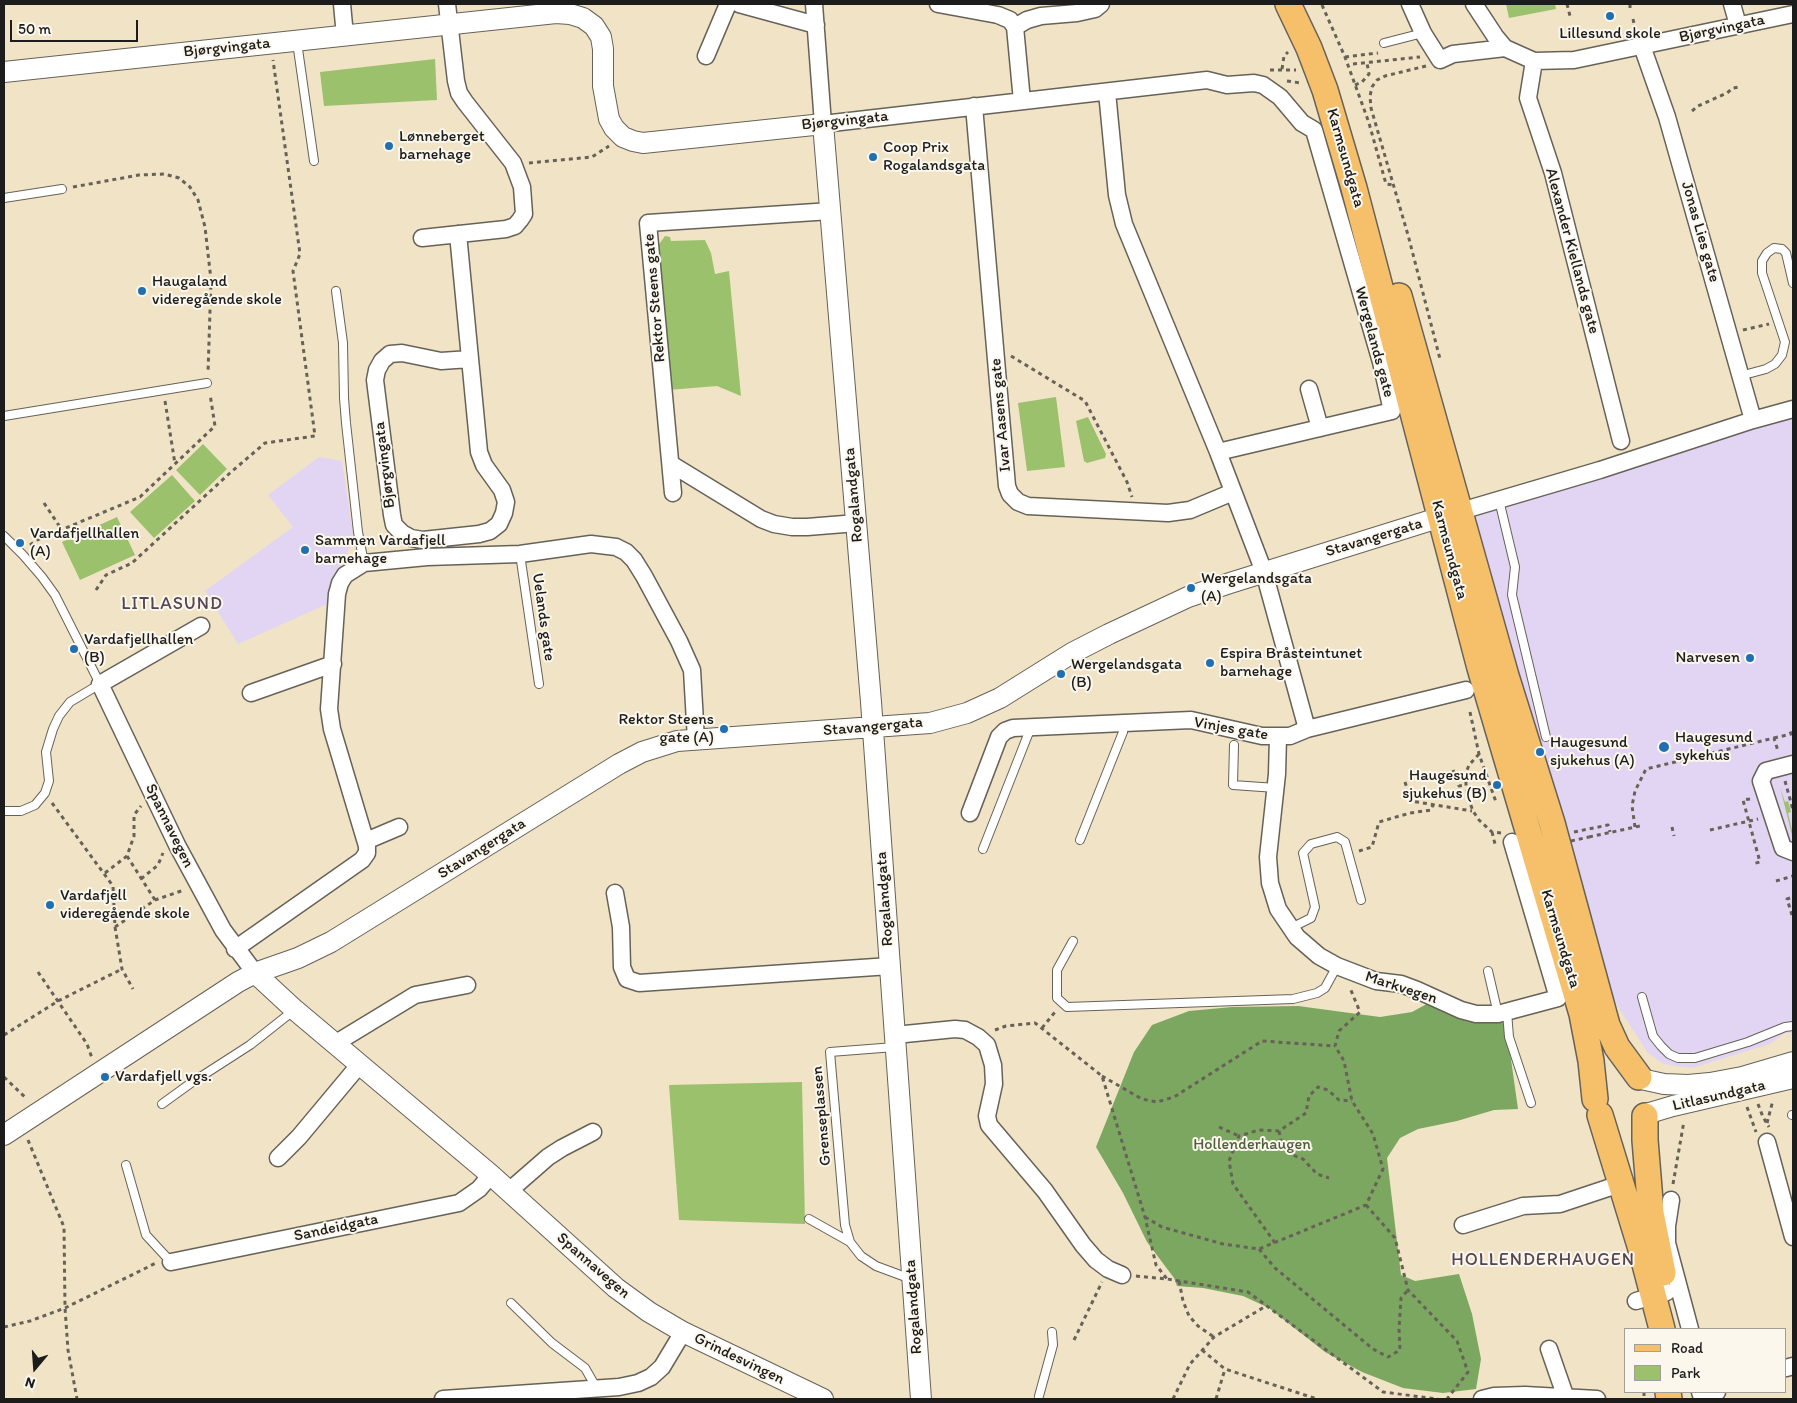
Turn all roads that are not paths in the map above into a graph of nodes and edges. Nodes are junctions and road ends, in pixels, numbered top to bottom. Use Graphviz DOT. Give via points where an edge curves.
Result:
graph roads {
  1 [pos="342,4"];
  2 [pos="447,4"];
  3 [pos="728,4"];
  4 [pos="739,4"];
  5 [pos="814,4"];
  6 [pos="938,4"];
  7 [pos="1102,4"];
  8 [pos="1288,4"];
  9 [pos="1410,4"];
  10 [pos="1474,4"];
  11 [pos="1732,4"];
  12 [pos="1313,5"];
  13 [pos="1793,14"];
  14 [pos="450,25"];
  15 [pos="816,25"];
  16 [pos="1738,25"];
  17 [pos="1015,27"];
  18 [pos="1423,33"];
  19 [pos="345,36"];
  20 [pos="297,41"];
  21 [pos="1384,43"];
  22 [pos="1642,46"];
  23 [pos="1505,48"];
  24 [pos="706,56"];
  25 [pos="1534,61"];
  26 [pos="4,72"];
  27 [pos="1107,92"];
  28 [pos="1022,101"];
  29 [pos="974,106"];
  30 [pos="823,124"];
  31 [pos="1314,130"];
  32 [pos="314,161"];
  33 [pos="62,189"];
  34 [pos="4,198"];
  35 [pos="831,211"];
  36 [pos="458,234"];
  37 [pos="422,238"];
  38 [pos="1793,283"];
  39 [pos="336,291"];
  40 [pos="470,359"];
  41 [pos="1740,376"];
  42 [pos="208,383"];
  43 [pos="1309,389"];
  44 [pos="1793,409"];
  45 [pos="4,416"];
  46 [pos="1753,420"];
  47 [pos="1320,428"];
  48 [pos="1621,441"];
  49 [pos="1218,452"];
  50 [pos="671,464"];
  51 [pos="1233,492"];
  52 [pos="673,493"];
  53 [pos="1499,500"];
  54 [pos="1451,514"];
  55 [pos="857,523"];
  56 [pos="4,536"];
  57 [pos="520,554"];
  58 [pos="364,563"];
  59 [pos="1264,572"];
  60 [pos="201,626"];
  61 [pos="333,664"];
  62 [pos="100,684"];
  63 [pos="539,684"];
  64 [pos="1466,690"];
  65 [pos="252,694"];
  66 [pos="1124,722"];
  67 [pos="1031,727"];
  68 [pos="873,728"];
  69 [pos="1307,729"];
  70 [pos="1278,737"];
  71 [pos="1546,737"];
  72 [pos="696,740"];
  73 [pos="1234,745"];
  74 [pos="1789,770"];
  75 [pos="1276,788"];
  76 [pos="5,811"];
  77 [pos="970,814"];
  78 [pos="399,827"];
  79 [pos="1508,838"];
  80 [pos="1080,840"];
  81 [pos="366,841"];
  82 [pos="983,849"];
  83 [pos="1793,852"];
  84 [pos="615,893"];
  85 [pos="1361,900"];
  86 [pos="1291,928"];
  87 [pos="1073,940"];
  88 [pos="235,949"];
  89 [pos="890,966"];
  90 [pos="1337,966"];
  91 [pos="1488,971"];
  92 [pos="255,973"];
  93 [pos="467,986"];
  94 [pos="1642,997"];
  95 [pos="295,1010"];
  96 [pos="1502,1013"];
  97 [pos="1793,1026"];
  98 [pos="895,1041"];
  99 [pos="336,1043"];
  100 [pos="1793,1062"];
  101 [pos="360,1064"];
  102 [pos="1640,1078"];
  103 [pos="1793,1078"];
  104 [pos="1531,1103"];
  105 [pos="162,1104"];
  106 [pos="1598,1107"];
  107 [pos="1646,1115"];
  108 [pos="593,1132"];
  109 [pos="4,1135"];
  110 [pos="1767,1142"];
  111 [pos="278,1158"];
  112 [pos="126,1165"];
  113 [pos="491,1175"];
  114 [pos="1611,1187"];
  115 [pos="509,1191"];
  116 [pos="1671,1200"];
  117 [pos="809,1218"];
  118 [pos="1463,1225"];
  119 [pos="1793,1237"];
  120 [pos="850,1242"];
  121 [pos="171,1262"];
  122 [pos="1115,1272"];
  123 [pos="912,1280"];
  124 [pos="1652,1296"];
  125 [pos="511,1302"];
  126 [pos="1662,1328"];
  127 [pos="1674,1328"];
  128 [pos="1690,1328"];
  129 [pos="683,1332"];
  130 [pos="1052,1332"];
  131 [pos="1549,1349"];
  132 [pos="597,1389"];
  133 [pos="1039,1396"];
  134 [pos="1566,1398"];
  135 [pos="443,1399"];
  136 [pos="823,1399"];
  137 [pos="921,1399"];
  138 [pos="1482,1399"];
  139 [pos="1597,1399"];
  1 -- 19 [label="street"];
  2 -- 14 [label="street"];
  3 -- 24 [label="street"];
  4 -- 15 [label="street"];
  5 -- 15 [label="street, Rogalandgata"];
  6 -- 17 [label="street" via="998,15 1010,20"];
  7 -- 17 [label="street" via="1086,11 1041,16"];
  8 -- 54 [label="main road, Karmsundgata" via="1325,90"];
  9 -- 18 [label="street"];
  10 -- 23 [label="street, Bjørgvingata"];
  11 -- 16 [label="street"];
  12 -- 54 [label="main road, Karmsundgata" via="1346,104"];
  13 -- 16 [label="street, Bjørgvingata"];
  14 -- 19 [label="street, Bjørgvingata"];
  14 -- 30 [label="street, Bjørgvingata" via="556,13 583,18 601,37 609,119 623,137 644,143"];
  14 -- 36 [label="street" via="459,93 513,163 524,206 524,214 514,226"];
  15 -- 30 [label="street, Rogalandgata"];
  16 -- 22 [label="street, Bjørgvingata"];
  17 -- 28 [label="street"];
  18 -- 21 [label="lane"];
  18 -- 23 [label="street, Bjørgvingata" via="1434,58"];
  19 -- 20 [label="street, Bjørgvingata"];
  20 -- 26 [label="street, Bjørgvingata"];
  20 -- 32 [label="lane"];
  22 -- 25 [label="street, Bjørgvingata" via="1574,60"];
  22 -- 41 [label="street, Jonas Lies gate" via="1677,153"];
  23 -- 25 [label="street, Bjørgvingata"];
  25 -- 48 [label="street, Alexander Kiellands gate" via="1528,98 1553,173"];
  27 -- 28 [label="street, Bjørgvingata"];
  27 -- 31 [label="street, Bjørgvingata" via="1207,80 1227,85 1254,83 1270,88 1302,123"];
  27 -- 49 [label="street" via="1117,195 1124,224"];
  28 -- 29 [label="street, Bjørgvingata"];
  29 -- 30 [label="street, Bjørgvingata"];
  29 -- 51 [label="street, Ivar Aasens gate" via="1010,494 1028,506 1168,513 1190,510"];
  30 -- 35 [label="street, Rogalandgata"];
  31 -- 47 [label="street, Wergelands gate" via="1381,362 1392,411"];
  33 -- 34 [label="lane"];
  35 -- 50 [label="street, Rektor Steens gate" via="648,223"];
  35 -- 55 [label="street, Rogalandgata"];
  36 -- 37 [label="street"];
  36 -- 40 [label="street, Bjørgvingata"];
  38 -- 41 [label="lane" via="1786,253 1774,248 1762,261 1762,273 1785,342 1782,355 1766,369"];
  39 -- 58 [label="lane" via="343,343 346,423"];
  40 -- 40 [label="street, Bjørgvingata" via="440,362 402,353 390,354 377,370 375,380 392,516 394,525 410,538 423,540 479,534 499,524 504,513 506,502 502,490 479,452"];
  41 -- 46 [label="street, Jonas Lies gate"];
  42 -- 45 [label="lane"];
  43 -- 47 [label="street"];
  44 -- 46 [label="street, Stavangergata"];
  46 -- 53 [label="street, Stavangergata"];
  47 -- 49 [label="street, Wergelands gate"];
  49 -- 51 [label="street"];
  50 -- 52 [label="street, Rektor Steens gate"];
  50 -- 55 [label="street" via="774,524 807,527"];
  51 -- 59 [label="street"];
  53 -- 54 [label="street, Stavangergata"];
  53 -- 71 [label="lane" via="1515,566 1512,595"];
  54 -- 59 [label="street, Stavangergata"];
  54 -- 102 [label="main road, Karmsundgata" via="1552,823 1607,1025 1617,1047"];
  54 -- 106 [label="main road, Karmsundgata" via="1480,668 1582,1014"];
  55 -- 68 [label="street, Rogalandgata"];
  56 -- 62 [label="lane, Spannavegen" via="30,562 55,595"];
  57 -- 58 [label="street"];
  57 -- 63 [label="lane, Uelands gate"];
  57 -- 72 [label="street" via="592,544 616,547 634,560 692,670"];
  58 -- 61 [label="street" via="345,575 340,583"];
  59 -- 68 [label="street, Stavangergata" via="1146,616 1072,653 1000,698 967,714 930,723"];
  59 -- 69 [label="street"];
  60 -- 62 [label="street"];
  61 -- 65 [label="street"];
  61 -- 81 [label="street" via="329,709 332,729"];
  62 -- 76 [label="lane" via="70,702 59,716 46,752 49,780 45,793 35,804 21,811"];
  62 -- 88 [label="street, Spannavegen" via="177,845"];
  64 -- 69 [label="street"];
  66 -- 67 [label="street, Vinjes gate"];
  66 -- 70 [label="street, Vinjes gate" via="1191,720"];
  66 -- 80 [label="lane" via="1123,732"];
  67 -- 77 [label="street, Vinjes gate" via="1013,728 999,737"];
  67 -- 82 [label="lane"];
  68 -- 72 [label="street, Stavangergata"];
  68 -- 89 [label="street, Rogalandgata"];
  69 -- 70 [label="street, Vinjes gate"];
  70 -- 75 [label="street, Markvegen"];
  72 -- 92 [label="street, Stavangergata" via="659,746 619,764 331,942"];
  73 -- 75 [label="lane" via="1233,785"];
  74 -- 83 [label="street" via="1766,771 1761,781 1783,848"];
  75 -- 86 [label="street, Markvegen" via="1268,870 1278,909"];
  78 -- 81 [label="street"];
  79 -- 96 [label="street, Markvegen" via="1558,998"];
  81 -- 88 [label="street" via="362,860"];
  84 -- 89 [label="street, Rogalandgata" via="621,927 622,967 627,979 639,983"];
  85 -- 86 [label="lane" via="1345,842 1337,837 1311,844 1303,854 1315,907 1311,918"];
  86 -- 90 [label="street, Markvegen" via="1308,948"];
  87 -- 90 [label="lane" via="1057,970 1057,998 1067,1007 1077,1008 1293,999 1325,988"];
  88 -- 92 [label="street, Spannavegen"];
  89 -- 98 [label="street, Rogalandgata"];
  90 -- 96 [label="street, Markvegen" via="1376,981 1401,984 1461,1010 1476,1014"];
  91 -- 96 [label="lane"];
  92 -- 95 [label="street, Spannavegen"];
  92 -- 109 [label="street, Stavangergata"];
  93 -- 99 [label="street" via="415,995"];
  94 -- 97 [label="lane" via="1654,1036 1665,1050 1686,1060"];
  95 -- 99 [label="street, Spannavegen"];
  95 -- 105 [label="lane" via="250,1046"];
  96 -- 104 [label="lane"];
  98 -- 120 [label="lane, Grenseplassen" via="830,1052 845,1225"];
  98 -- 122 [label="street" via="954,1029 965,1030 986,1045 993,1065 994,1084 987,1116 989,1125 1045,1191 1083,1245 1096,1260"];
  98 -- 123 [label="street, Rogalandgata"];
  99 -- 101 [label="street, Spannavegen"];
  100 -- 102 [label="street, Litlasundgata" via="1710,1083 1664,1084"];
  101 -- 111 [label="street"];
  101 -- 113 [label="street, Spannavegen"];
  102 -- 106 [label="main road" via="1630,1073 1610,1075 1597,1090"];
  102 -- 107 [label="main road" via="1650,1096"];
  103 -- 107 [label="street, Litlasundgata"];
  106 -- 107 [label="main road" via="1608,1122 1618,1127 1638,1123"];
  106 -- 124 [label="main road, Karmsundgata"];
  107 -- 124 [label="main road, Karmsundgata"];
  108 -- 115 [label="street" via="548,1157"];
  110 -- 119 [label="street"];
  112 -- 121 [label="lane" via="146,1235"];
  113 -- 115 [label="street, Spannavegen"];
  113 -- 121 [label="street, Sandeidgata" via="479,1189 459,1203"];
  114 -- 118 [label="street" via="1560,1204 1523,1206"];
  115 -- 129 [label="street, Spannavegen" via="616,1288"];
  116 -- 128 [label="street" via="1667,1243"];
  117 -- 120 [label="lane"];
  120 -- 123 [label="lane" via="861,1256 876,1266"];
  123 -- 137 [label="street, Rogalandgata"];
  124 -- 126 [label="main road, Karmsundgata"];
  124 -- 127 [label="main road, Karmsundgata"];
  125 -- 132 [label="lane" via="552,1343 585,1368"];
  129 -- 132 [label="street" via="662,1367 651,1376 638,1383"];
  129 -- 136 [label="street, Grindesvingen"];
  130 -- 133 [label="lane" via="1053,1345"];
  131 -- 134 [label="street"];
  132 -- 135 [label="street"];
  134 -- 138 [label="street" via="1525,1395"];
  134 -- 139 [label="street"];
}
